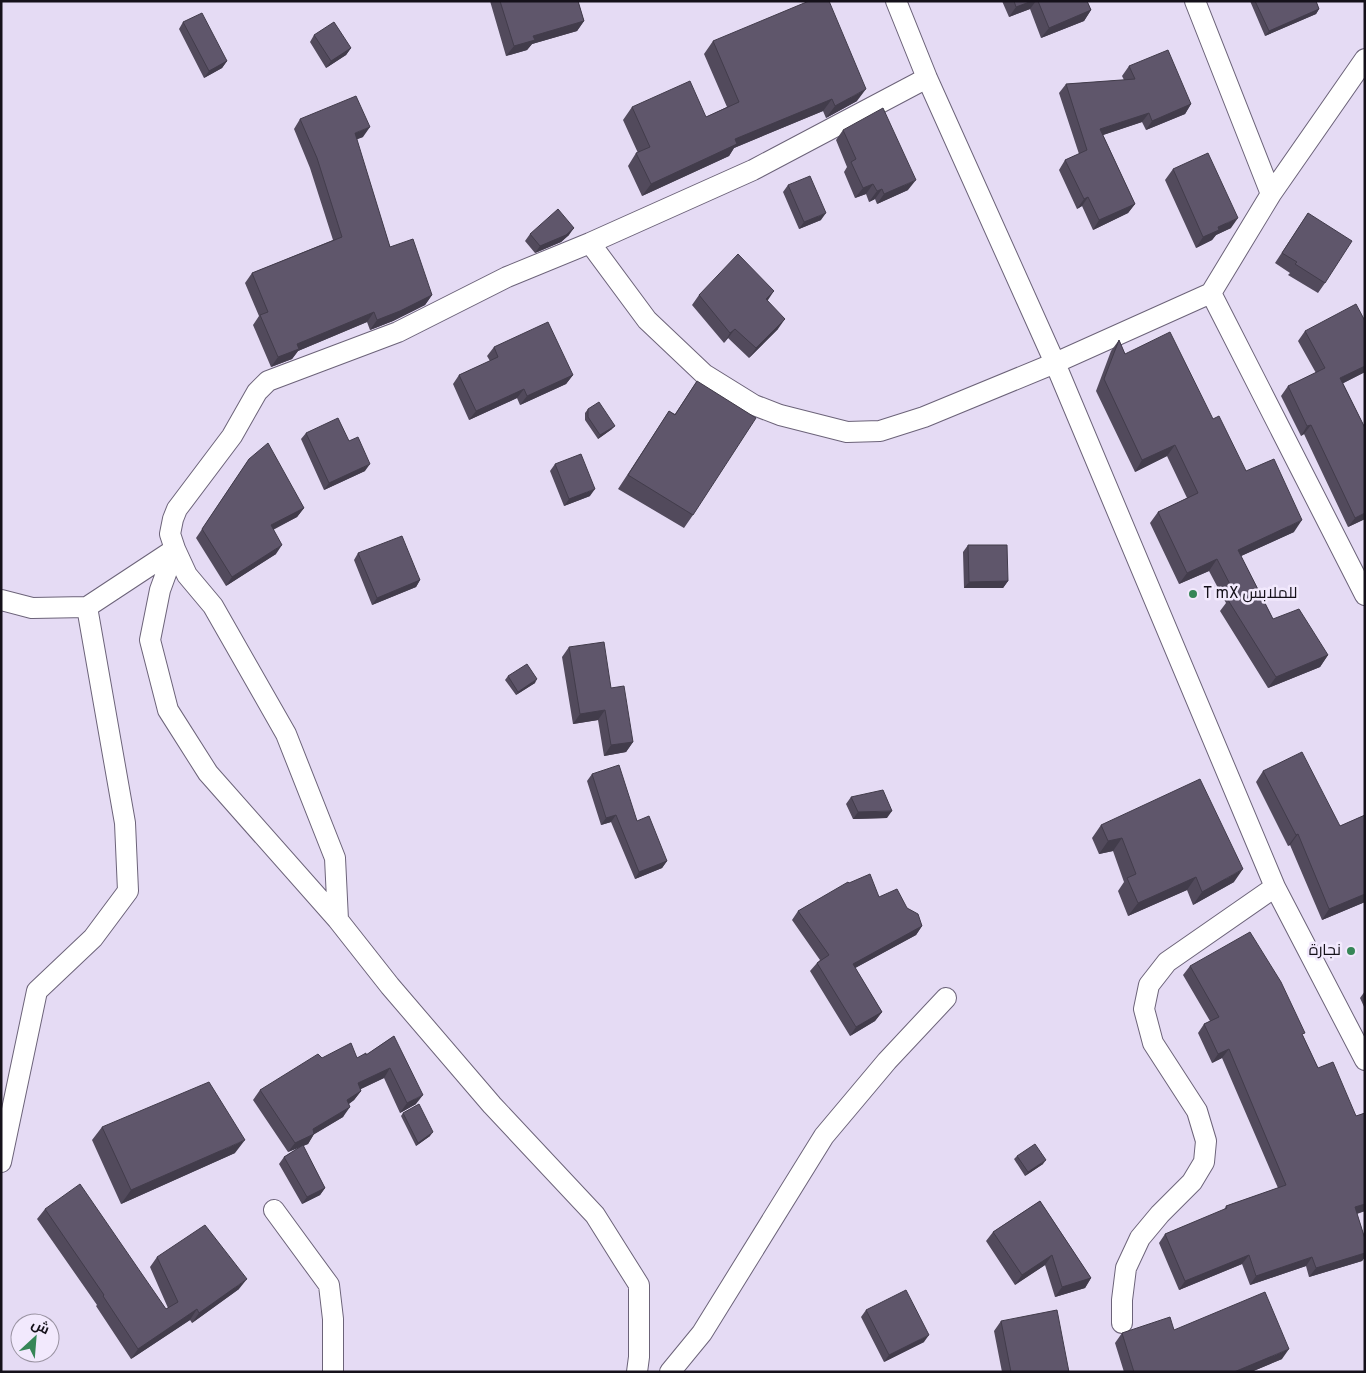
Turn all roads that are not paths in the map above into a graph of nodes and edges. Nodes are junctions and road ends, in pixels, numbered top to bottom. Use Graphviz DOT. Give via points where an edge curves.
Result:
graph roads {
  1 [pos="896,1"];
  2 [pos="1195,1"];
  3 [pos="1365,59"];
  4 [pos="927,78"];
  5 [pos="1271,194"];
  6 [pos="590,243"];
  7 [pos="1211,293"];
  8 [pos="1055,363"];
  9 [pos="175,549"];
  10 [pos="1362,584"];
  11 [pos="1,600"];
  12 [pos="87,607"];
  13 [pos="1275,887"];
  14 [pos="338,920"];
  15 [pos="946,998"];
  16 [pos="1365,1060"];
  17 [pos="1,1162"];
  18 [pos="274,1210"];
  19 [pos="1122,1323"];
  20 [pos="333,1372"];
  21 [pos="637,1372"];
  22 [pos="670,1372"];
  1 -- 4 [label="street"];
  2 -- 5 [label="street"];
  3 -- 5 [label="street"];
  4 -- 6 [label="street" via="753,170"];
  4 -- 8 [label="street"];
  5 -- 7 [label="street"];
  6 -- 8 [label="street" via="647,320 704,374 754,405 808,423 847,432 880,431 924,417"];
  6 -- 9 [label="street" via="507,277 398,332 268,381 257,392 232,436 177,509 170,534"];
  7 -- 8 [label="street"];
  7 -- 10 [label="street"];
  8 -- 13 [label="street"];
  9 -- 12 [label="street"];
  9 -- 14 [label="street" via="187,575 214,606 286,734 335,858"];
  9 -- 14 [label="street" via="160,590 150,640 168,710 208,773"];
  11 -- 12 [label="street" via="32,608"];
  12 -- 17 [label="street" via="125,823 128,891 93,938 37,991"];
  13 -- 16 [label="street"];
  13 -- 19 [label="street" via="1167,962 1149,985 1144,1009 1153,1043 1197,1111 1206,1141 1204,1162 1192,1182 1140,1238 1126,1268"];
  14 -- 21 [label="street" via="492,1105 595,1215 639,1285"];
  15 -- 22 [label="street" via="824,1136 702,1333"];
  18 -- 20 [label="street" via="329,1285"];
}
